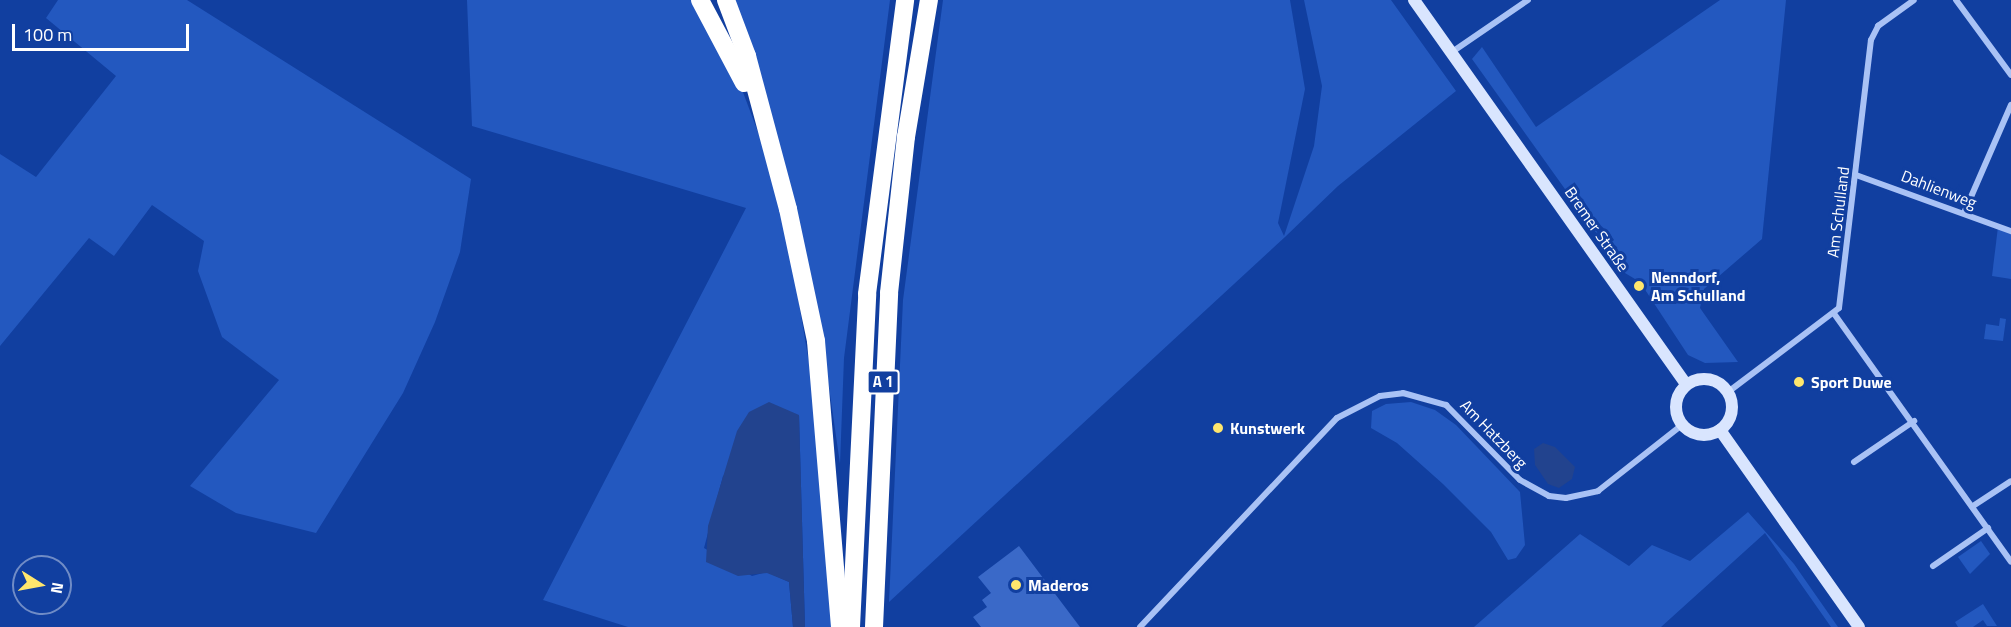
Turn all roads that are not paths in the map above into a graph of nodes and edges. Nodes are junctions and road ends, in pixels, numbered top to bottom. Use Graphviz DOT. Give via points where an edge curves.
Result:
graph roads {
  1 [pos="700,0"];
  2 [pos="726,0"];
  3 [pos="904,0"];
  4 [pos="929,0"];
  5 [pos="1414,0"];
  6 [pos="1528,0"];
  7 [pos="1914,0"];
  8 [pos="1956,0"];
  9 [pos="1452,52"];
  10 [pos="2011,75"];
  11 [pos="2011,105"];
  12 [pos="775,161"];
  13 [pos="1856,175"];
  14 [pos="1964,213"];
  15 [pos="2011,231"];
  16 [pos="1835,315"];
  17 [pos="1686,384"];
  18 [pos="1728,392"];
  19 [pos="1914,421"];
  20 [pos="1682,425"];
  21 [pos="1720,430"];
  22 [pos="1854,462"];
  23 [pos="2011,480"];
  24 [pos="1973,506"];
  25 [pos="1988,528"];
  26 [pos="2011,562"];
  27 [pos="1933,566"];
  28 [pos="840,627"];
  29 [pos="851,627"];
  30 [pos="874,627"];
  31 [pos="1140,627"];
  32 [pos="1859,627"];
  1 -- 12 [label="highway" via="732,54"];
  2 -- 12 [label="highway"];
  3 -- 29 [label="highway, A 1" via="867,294"];
  4 -- 30 [label="highway, A 1" via="906,137 889,293"];
  5 -- 9 [label="main road, Bremer Straße"];
  6 -- 9 [label="street"];
  7 -- 13 [label="street, Am Schulland" via="1878,26 1870,40"];
  8 -- 10 [label="street"];
  9 -- 17 [label="main road, Bremer Straße"];
  11 -- 14 [label="street"];
  12 -- 28 [label="highway" via="816,341"];
  13 -- 14 [label="street, Dahlienweg"];
  13 -- 16 [label="street, Am Schulland" via="1841,301"];
  14 -- 15 [label="street, Dahlienweg"];
  16 -- 18 [label="street"];
  16 -- 19 [label="street"];
  17 -- 18 [label="main road" via="1713,380"];
  17 -- 20 [label="main road" via="1675,408"];
  18 -- 21 [label="main road" via="1732,409"];
  19 -- 22 [label="street"];
  19 -- 24 [label="street"];
  20 -- 21 [label="main road" via="1698,435"];
  20 -- 31 [label="street, Am Hatzberg" via="1598,490 1566,498 1549,496 1520,480 1446,405 1403,393 1380,396 1337,418"];
  21 -- 32 [label="main road"];
  23 -- 24 [label="street"];
  24 -- 25 [label="street"];
  25 -- 26 [label="street"];
  25 -- 27 [label="street"];
}
